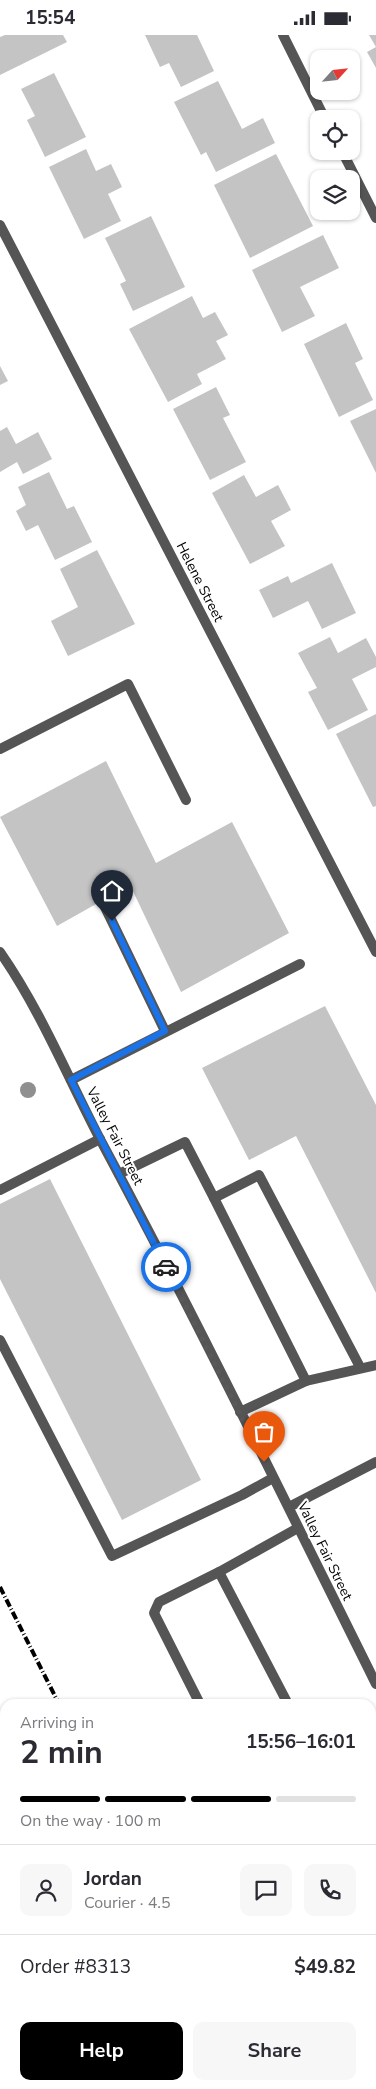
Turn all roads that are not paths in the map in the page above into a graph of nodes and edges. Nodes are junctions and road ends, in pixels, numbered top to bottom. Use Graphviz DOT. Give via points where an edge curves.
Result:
graph roads {
  1 [pos="283,35"];
  2 [pos="320,110"];
  3 [pos="347,160"];
  4 [pos="376,218"];
  5 [pos="0,225"];
  6 [pos="0,749"];
  7 [pos="186,800"];
  8 [pos="104,905"];
  9 [pos="0,952"];
  10 [pos="376,952"];
  11 [pos="300,964"];
  12 [pos="165,1031"];
  13 [pos="71,1080"];
  14 [pos="100,1139"];
  15 [pos="119,1174"];
  16 [pos="0,1190"];
  17 [pos="214,1198"];
  18 [pos="0,1340"];
  19 [pos="376,1365"];
  20 [pos="360,1367"];
  21 [pos="306,1381"];
  22 [pos="240,1412"];
  23 [pos="376,1462"];
  24 [pos="273,1478"];
  25 [pos="289,1507"];
  26 [pos="298,1528"];
  27 [pos="219,1572"];
  28 [pos="376,1684"];
  29 [pos="197,1699"];
  30 [pos="285,1699"];
  1 -- 2 [label="street"];
  3 -- 4 [label="street"];
  5 -- 10 [label="street, Helene Street"];
  6 -- 7 [label="street" via="128,684"];
  8 -- 12 [label="street"];
  9 -- 13 [label="street, Valley Fair Street" via="17,977"];
  11 -- 12 [label="street"];
  12 -- 13 [label="street"];
  13 -- 14 [label="street, Valley Fair Street"];
  14 -- 15 [label="street, Valley Fair Street"];
  14 -- 16 [label="street"];
  15 -- 17 [label="street" via="185,1142"];
  15 -- 22 [label="street, Valley Fair Street"];
  17 -- 20 [label="street" via="259,1175"];
  17 -- 21 [label="street"];
  18 -- 24 [label="street" via="112,1556"];
  19 -- 20 [label="street"];
  20 -- 21 [label="street"];
  21 -- 22 [label="street"];
  22 -- 24 [label="street, Valley Fair Street"];
  23 -- 25 [label="street"];
  24 -- 25 [label="street, Valley Fair Street"];
  25 -- 26 [label="street, Valley Fair Street"];
  26 -- 27 [label="street"];
  26 -- 28 [label="street, Valley Fair Street"];
  27 -- 29 [label="street" via="159,1602 154,1613"];
  27 -- 30 [label="street"];
}
